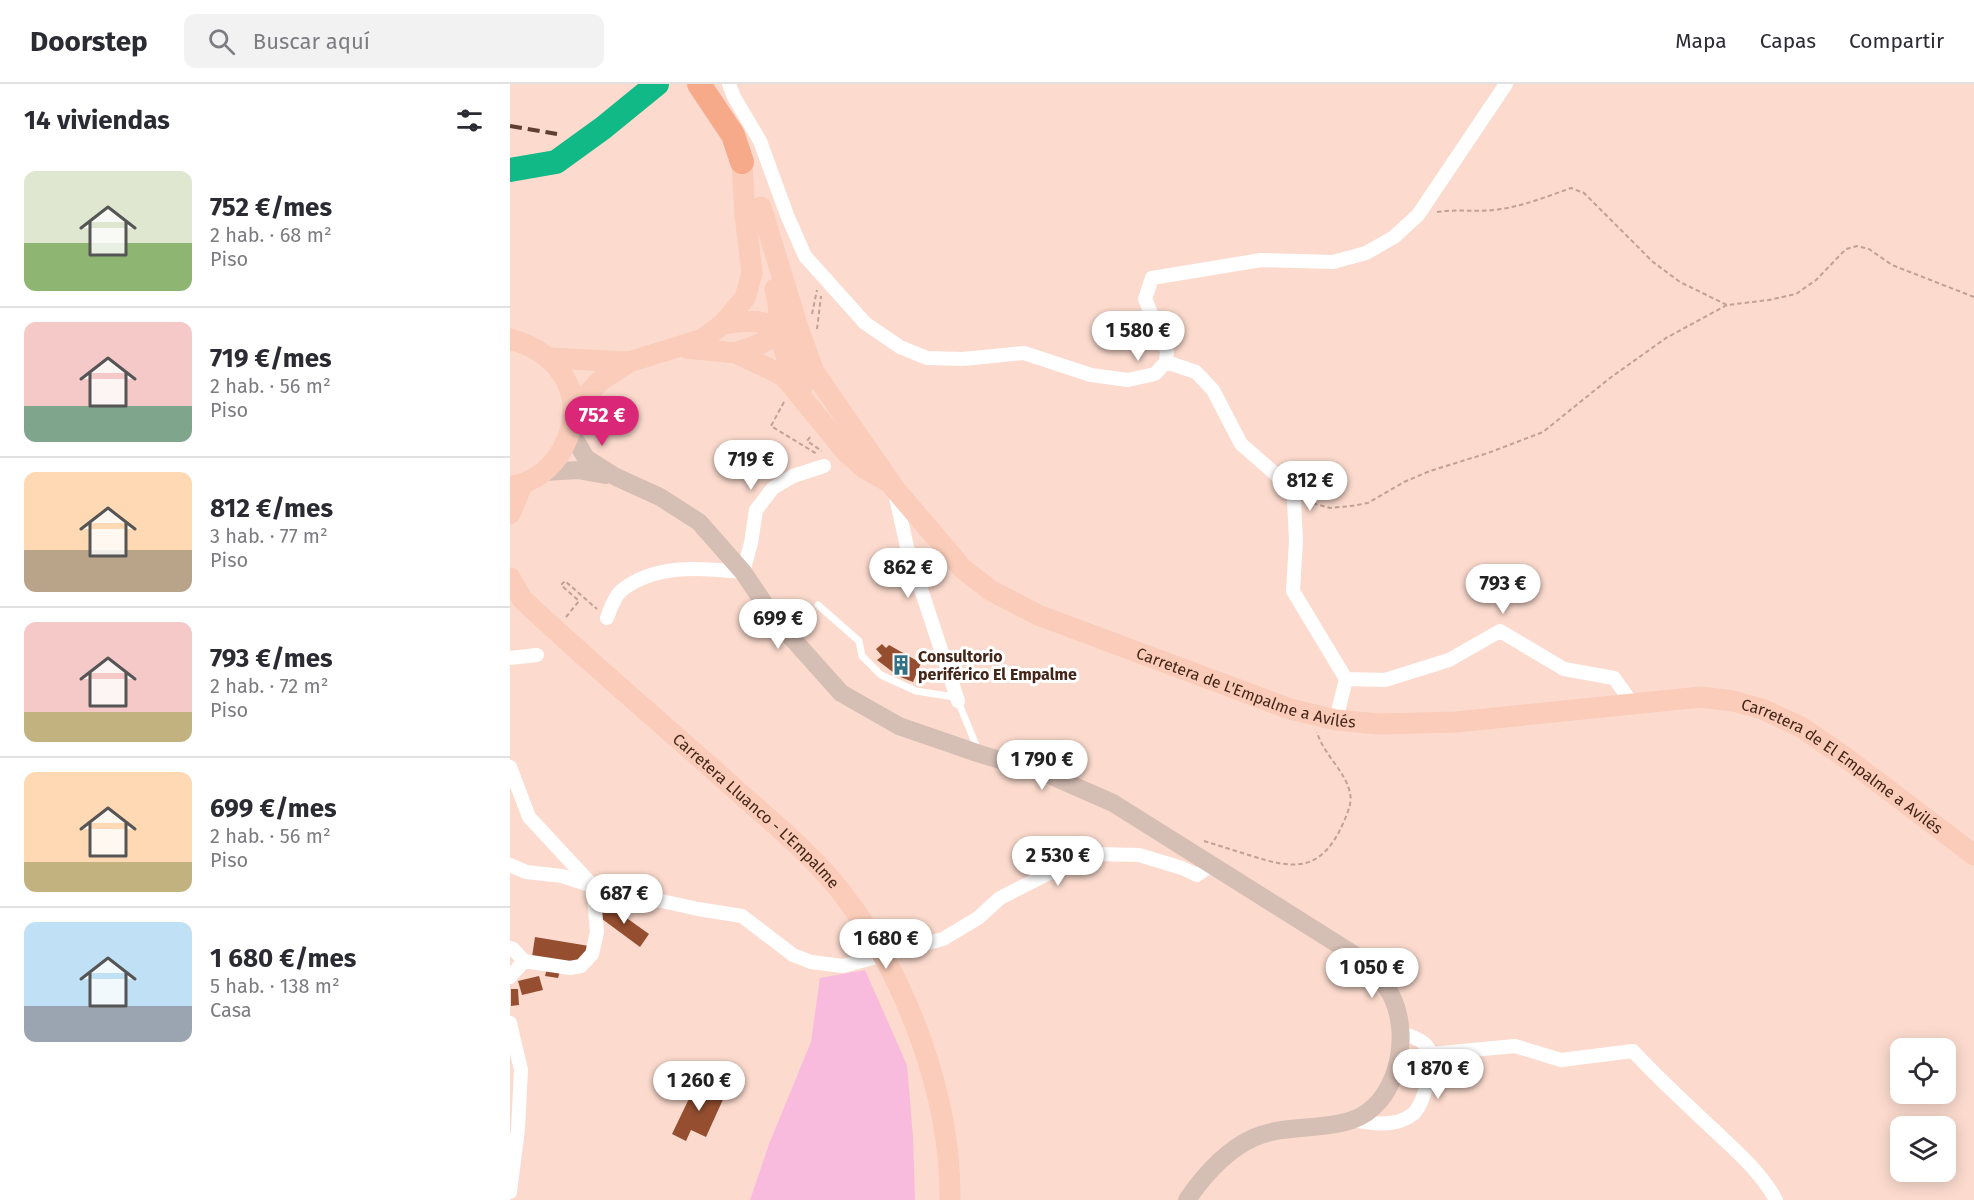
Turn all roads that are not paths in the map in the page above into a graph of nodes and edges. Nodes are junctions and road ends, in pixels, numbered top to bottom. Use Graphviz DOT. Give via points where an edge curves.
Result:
graph roads {
  1 [pos="699,84"];
  2 [pos="729,84"];
  3 [pos="1506,84"];
  4 [pos="742,162"];
  5 [pos="753,211"];
  6 [pos="723,324"];
  7 [pos="776,328"];
  8 [pos="510,339"];
  9 [pos="677,348"];
  10 [pos="736,353"];
  11 [pos="550,358"];
  12 [pos="629,362"];
  13 [pos="1166,362"];
  14 [pos="573,410"];
  15 [pos="816,416"];
  16 [pos="571,433"];
  17 [pos="870,451"];
  18 [pos="824,466"];
  19 [pos="545,472"];
  20 [pos="616,477"];
  21 [pos="893,485"];
  22 [pos="516,486"];
  23 [pos="510,514"];
  24 [pos="743,572"];
  25 [pos="510,578"];
  26 [pos="818,605"];
  27 [pos="607,618"];
  28 [pos="537,655"];
  29 [pos="510,658"];
  30 [pos="1346,680"];
  31 [pos="1701,697"];
  32 [pos="958,700"];
  33 [pos="1632,703"];
  34 [pos="1336,720"];
  35 [pos="980,754"];
  36 [pos="510,767"];
  37 [pos="1974,855"];
  38 [pos="510,865"];
  39 [pos="1211,865"];
  40 [pos="593,886"];
  41 [pos="510,948"];
  42 [pos="524,961"];
  43 [pos="510,977"];
  44 [pos="510,1023"];
  45 [pos="1400,1032"];
  46 [pos="1430,1054"];
  47 [pos="1354,1120"];
  48 [pos="510,1192"];
  49 [pos="950,1200"];
  50 [pos="1187,1200"];
  51 [pos="1776,1200"];
  1 -- 4 [label="highway" via="733,135"];
  2 -- 13 [label="street" via="760,141 805,256 865,323 900,347 927,358 1024,353 1091,375 1128,380 1155,374"];
  3 -- 13 [label="street" via="1418,215 1394,237 1366,253 1333,262 1261,260 1152,278 1144,299 1167,351"];
  4 -- 5 [label="main road"];
  5 -- 6 [label="main road" via="752,273 745,298"];
  5 -- 7 [label="main road"];
  5 -- 17 [label="main road, Carretera de L'Empalme a Avilés" via="814,372"];
  6 -- 7 [label="main road" via="753,320"];
  6 -- 9 [label="main road" via="703,339"];
  7 -- 10 [label="main road" via="768,339"];
  7 -- 15 [label="main road"];
  7 -- 17 [label="main road" via="787,335 817,394 852,442"];
  8 -- 11 [label="main road" via="529,344"];
  9 -- 10 [label="main road"];
  9 -- 12 [label="main road"];
  10 -- 15 [label="main road" via="783,376"];
  11 -- 12 [label="main road"];
  11 -- 14 [label="main road" via="570,391"];
  12 -- 14 [label="main road" via="600,381"];
  13 -- 30 [label="street" via="1196,372 1213,390 1241,444 1288,485 1294,500 1296,541 1293,591"];
  14 -- 16 [label="main road"];
  15 -- 21 [label="main road" via="847,453"];
  16 -- 19 [label="main road"];
  16 -- 20 [label="street" via="586,458"];
  17 -- 21 [label="main road, Carretera de L'Empalme a Avilés"];
  18 -- 24 [label="street" via="793,476 773,488 756,510"];
  19 -- 20 [label="street" via="578,470"];
  19 -- 22 [label="main road"];
  20 -- 24 [label="street" via="660,497 699,522"];
  21 -- 32 [label="street" via="907,547"];
  21 -- 34 [label="main road, Carretera de L'Empalme a Avilés" via="963,569 1012,603 1290,709"];
  22 -- 23 [label="main road"];
  24 -- 27 [label="street" via="679,568 645,576 620,591"];
  24 -- 35 [label="street" via="774,618 841,693 899,726"];
  25 -- 49 [label="main road, Carretera Lluanco - L'Empalme" via="522,599 793,840 842,892 903,994 921,1042 947,1147"];
  26 -- 32 [label="lane" via="859,641 862,656 881,675 916,691"];
  28 -- 29 [label="street"];
  30 -- 33 [label="street" via="1385,680 1449,660 1500,631 1564,669 1614,678"];
  30 -- 34 [label="street"];
  31 -- 33 [label="main road, Carretera de L'Empalme a Avilés"];
  31 -- 37 [label="main road, Carretera de El Empalme a Avilés" via="1762,709 1801,727"];
  32 -- 35 [label="lane"];
  33 -- 34 [label="main road, Carretera de L'Empalme a Avilés" via="1456,722 1379,724"];
  35 -- 39 [label="street" via="1047,774 1113,803"];
  36 -- 40 [label="street" via="529,817"];
  38 -- 40 [label="street"];
  39 -- 40 [label="street" via="1197,875 1139,855 1096,854 1000,898 978,918 943,939 843,966 793,956 742,916"];
  39 -- 45 [label="street" via="1358,957 1380,977 1394,999"];
  40 -- 42 [label="street" via="597,932 592,954 581,966"];
  41 -- 42 [label="street"];
  42 -- 43 [label="street"];
  44 -- 48 [label="street" via="521,1070"];
  45 -- 46 [label="street" via="1415,1038"];
  45 -- 47 [label="street" via="1395,1076 1378,1104"];
  46 -- 47 [label="street" via="1428,1086 1413,1114 1396,1122"];
  46 -- 51 [label="street" via="1515,1046 1561,1060 1633,1051 1767,1184"];
  47 -- 50 [label="street" via="1253,1138 1222,1158"];
}
